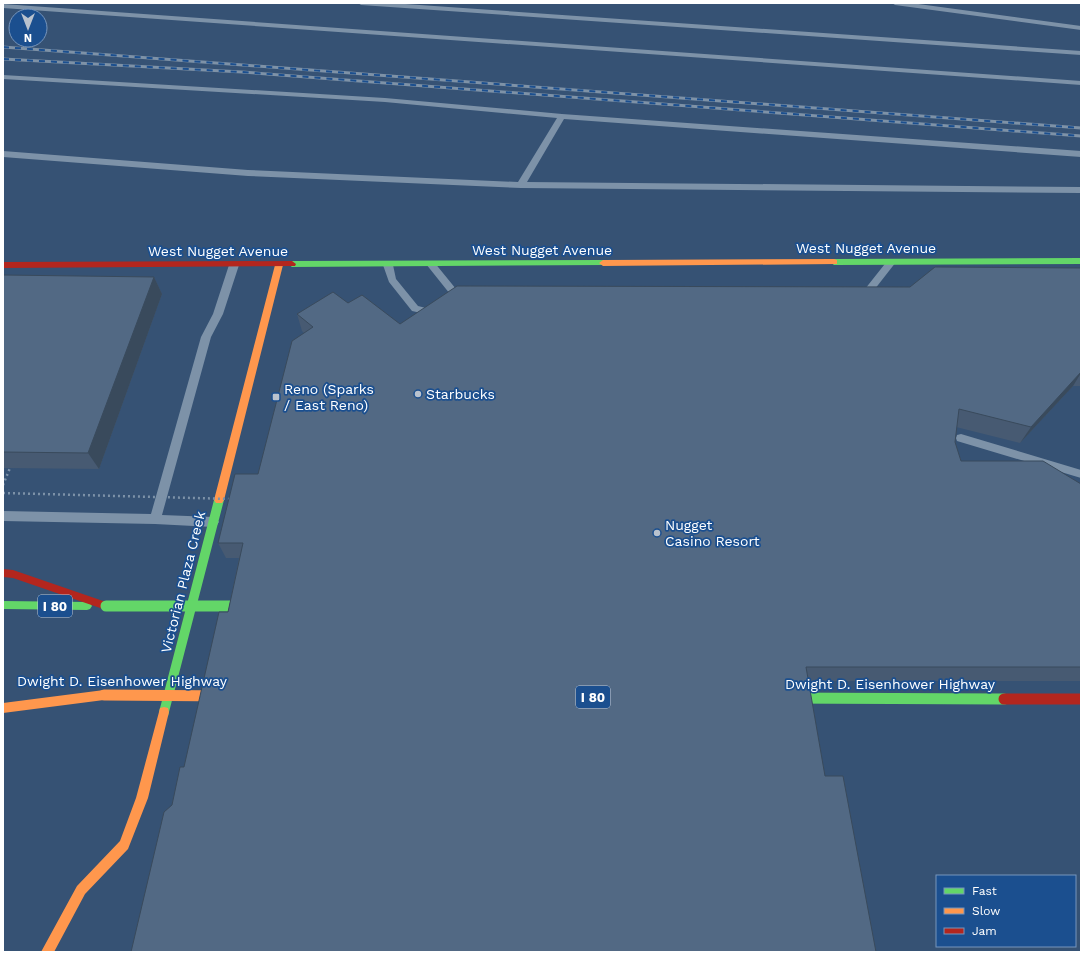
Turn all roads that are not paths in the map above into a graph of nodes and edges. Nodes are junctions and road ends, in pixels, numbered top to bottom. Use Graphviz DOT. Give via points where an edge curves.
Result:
graph roads {
  1 [pos="361,3"];
  2 [pos="895,3"];
  3 [pos="3,6"];
  4 [pos="1081,28"];
  5 [pos="1081,53"];
  6 [pos="3,76"];
  7 [pos="1081,83"];
  8 [pos="562,116"];
  9 [pos="3,154"];
  10 [pos="1081,154"];
  11 [pos="521,186"];
  12 [pos="1081,190"];
  13 [pos="1081,261"];
  14 [pos="892,262"];
  15 [pos="388,264"];
  16 [pos="431,264"];
  17 [pos="3,265"];
  18 [pos="234,265"];
  19 [pos="279,265"];
  20 [pos="477,292"];
  21 [pos="852,292"];
  22 [pos="868,292"];
  23 [pos="861,301"];
  24 [pos="442,315"];
  25 [pos="961,438"];
  26 [pos="1081,474"];
  27 [pos="3,516"];
  28 [pos="155,519"];
  29 [pos="213,522"];
  30 [pos="3,573"];
  31 [pos="3,605"];
  32 [pos="106,606"];
  33 [pos="266,606"];
  34 [pos="34,695"];
  35 [pos="104,695"];
  36 [pos="239,696"];
  37 [pos="771,698"];
  38 [pos="1081,699"];
  39 [pos="3,708"];
  40 [pos="47,952"];
  1 -- 5 [label="lane"];
  2 -- 4 [label="lane"];
  3 -- 7 [label="lane"];
  6 -- 8 [label="lane" via="384,100"];
  8 -- 10 [label="lane"];
  8 -- 11 [label="lane"];
  9 -- 11 [label="lane" via="248,173"];
  11 -- 12 [label="lane"];
  13 -- 14 [label="main road, West Nugget Avenue"];
  14 -- 16 [label="main road, West Nugget Avenue"];
  14 -- 22 [label="lane"];
  15 -- 16 [label="main road, West Nugget Avenue"];
  15 -- 19 [label="main road, West Nugget Avenue"];
  15 -- 24 [label="lane" via="392,280 415,309"];
  16 -- 20 [label="lane" via="453,292"];
  17 -- 18 [label="main road, West Nugget Avenue"];
  18 -- 19 [label="main road, West Nugget Avenue"];
  18 -- 28 [label="lane" via="218,314 206,337"];
  19 -- 29 [label="main road, Victorian Plaza Creek"];
  21 -- 22 [label="lane"];
  22 -- 23 [label="lane"];
  25 -- 26 [label="lane"];
  27 -- 28 [label="lane"];
  28 -- 29 [label="lane"];
  29 -- 40 [label="main road, Victorian Plaza Creek" via="142,798 124,845 81,890"];
  30 -- 32 [label="main road" via="13,574"];
  31 -- 32 [label="main road, I 80"];
  32 -- 33 [label="main road, I 80, bridge"];
  34 -- 35 [label="main road, Dwight D. Eisenhower Highway"];
  35 -- 36 [label="main road, Dwight D. Eisenhower Highway, bridge"];
  35 -- 39 [label="main road"];
  37 -- 38 [label="main road, Dwight D. Eisenhower Highway, bridge"];
}
